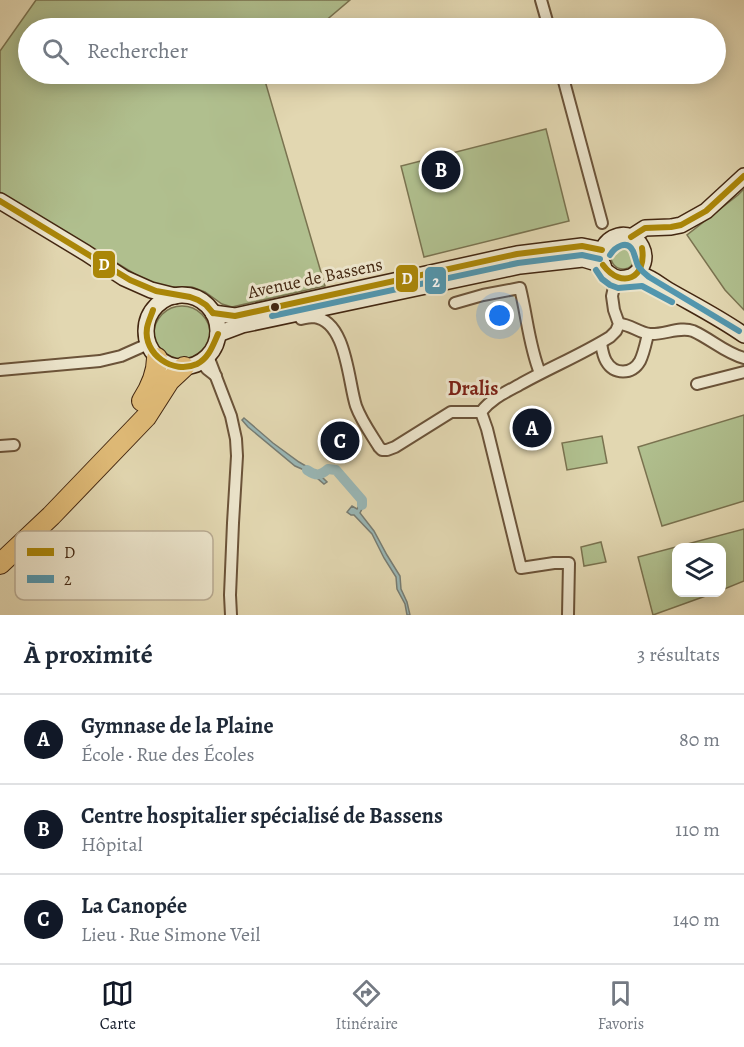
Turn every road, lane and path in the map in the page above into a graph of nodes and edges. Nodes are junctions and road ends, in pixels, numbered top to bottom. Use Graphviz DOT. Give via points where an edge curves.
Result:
graph roads {
  1 [pos="541,0"];
  2 [pos="546,18"];
  3 [pos="565,84"];
  4 [pos="744,176"];
  5 [pos="1,202"];
  6 [pos="602,223"];
  7 [pos="639,248"];
  8 [pos="602,258"];
  9 [pos="124,278"];
  10 [pos="624,278"];
  11 [pos="175,296"];
  12 [pos="455,303"];
  13 [pos="153,310"];
  14 [pos="213,314"];
  15 [pos="256,322"];
  16 [pos="744,323"];
  17 [pos="619,324"];
  18 [pos="218,334"];
  19 [pos="648,334"];
  20 [pos="744,335"];
  21 [pos="601,343"];
  22 [pos="153,351"];
  23 [pos="744,358"];
  24 [pos="198,362"];
  25 [pos="0,370"];
  26 [pos="744,372"];
  27 [pos="540,373"];
  28 [pos="698,384"];
  29 [pos="481,412"];
  30 [pos="14,445"];
  31 [pos="0,446"];
  32 [pos="20,531"];
  33 [pos="33,531"];
  34 [pos="15,535"];
  35 [pos="15,545"];
  36 [pos="3,555"];
  37 [pos="231,615"];
  38 [pos="568,615"];
  1 -- 2 [label="street"];
  3 -- 6 [label="street"];
  4 -- 7 [label="main road" via="706,211 681,225 656,228"];
  5 -- 9 [label="main road"];
  7 -- 8 [label="main road" via="624,236 614,237"];
  7 -- 10 [label="main road" via="641,270"];
  7 -- 16 [label="main road" via="654,270"];
  8 -- 10 [label="main road" via="606,271"];
  8 -- 14 [label="main road, Avenue de Bassens" via="582,246 517,254 235,316"];
  8 -- 15 [label="main road, Avenue de Bassens" via="519,266"];
  9 -- 11 [label="main road"];
  9 -- 13 [label="main road"];
  10 -- 17 [label="street" via="612,296"];
  10 -- 20 [label="main road" via="643,276"];
  11 -- 13 [label="main road"];
  11 -- 14 [label="main road" via="193,297"];
  12 -- 27 [label="street" via="520,288"];
  13 -- 22 [label="main road" via="146,326"];
  14 -- 18 [label="main road"];
  15 -- 18 [label="main road, Avenue de Bassens"];
  15 -- 29 [label="street" via="270,325 313,317 333,329 356,407 382,450 395,447 451,412"];
  17 -- 19 [label="street"];
  17 -- 21 [label="street"];
  18 -- 24 [label="main road" via="216,344"];
  19 -- 21 [label="street" via="640,361 625,372 610,367"];
  19 -- 23 [label="street" via="691,330"];
  21 -- 27 [label="street"];
  22 -- 24 [label="main road" via="175,367"];
  22 -- 25 [label="street" via="100,361"];
  22 -- 32 [label="highway" via="158,369 142,400 90,461"];
  24 -- 33 [label="highway" via="169,381 146,417"];
  24 -- 37 [label="street" via="216,377 236,439"];
  26 -- 28 [label="street"];
  27 -- 29 [label="street" via="497,397"];
  29 -- 38 [label="street" via="521,568 569,563"];
  30 -- 31 [label="street"];
  34 -- 36 [label="highway"];
  35 -- 36 [label="highway"];
}
